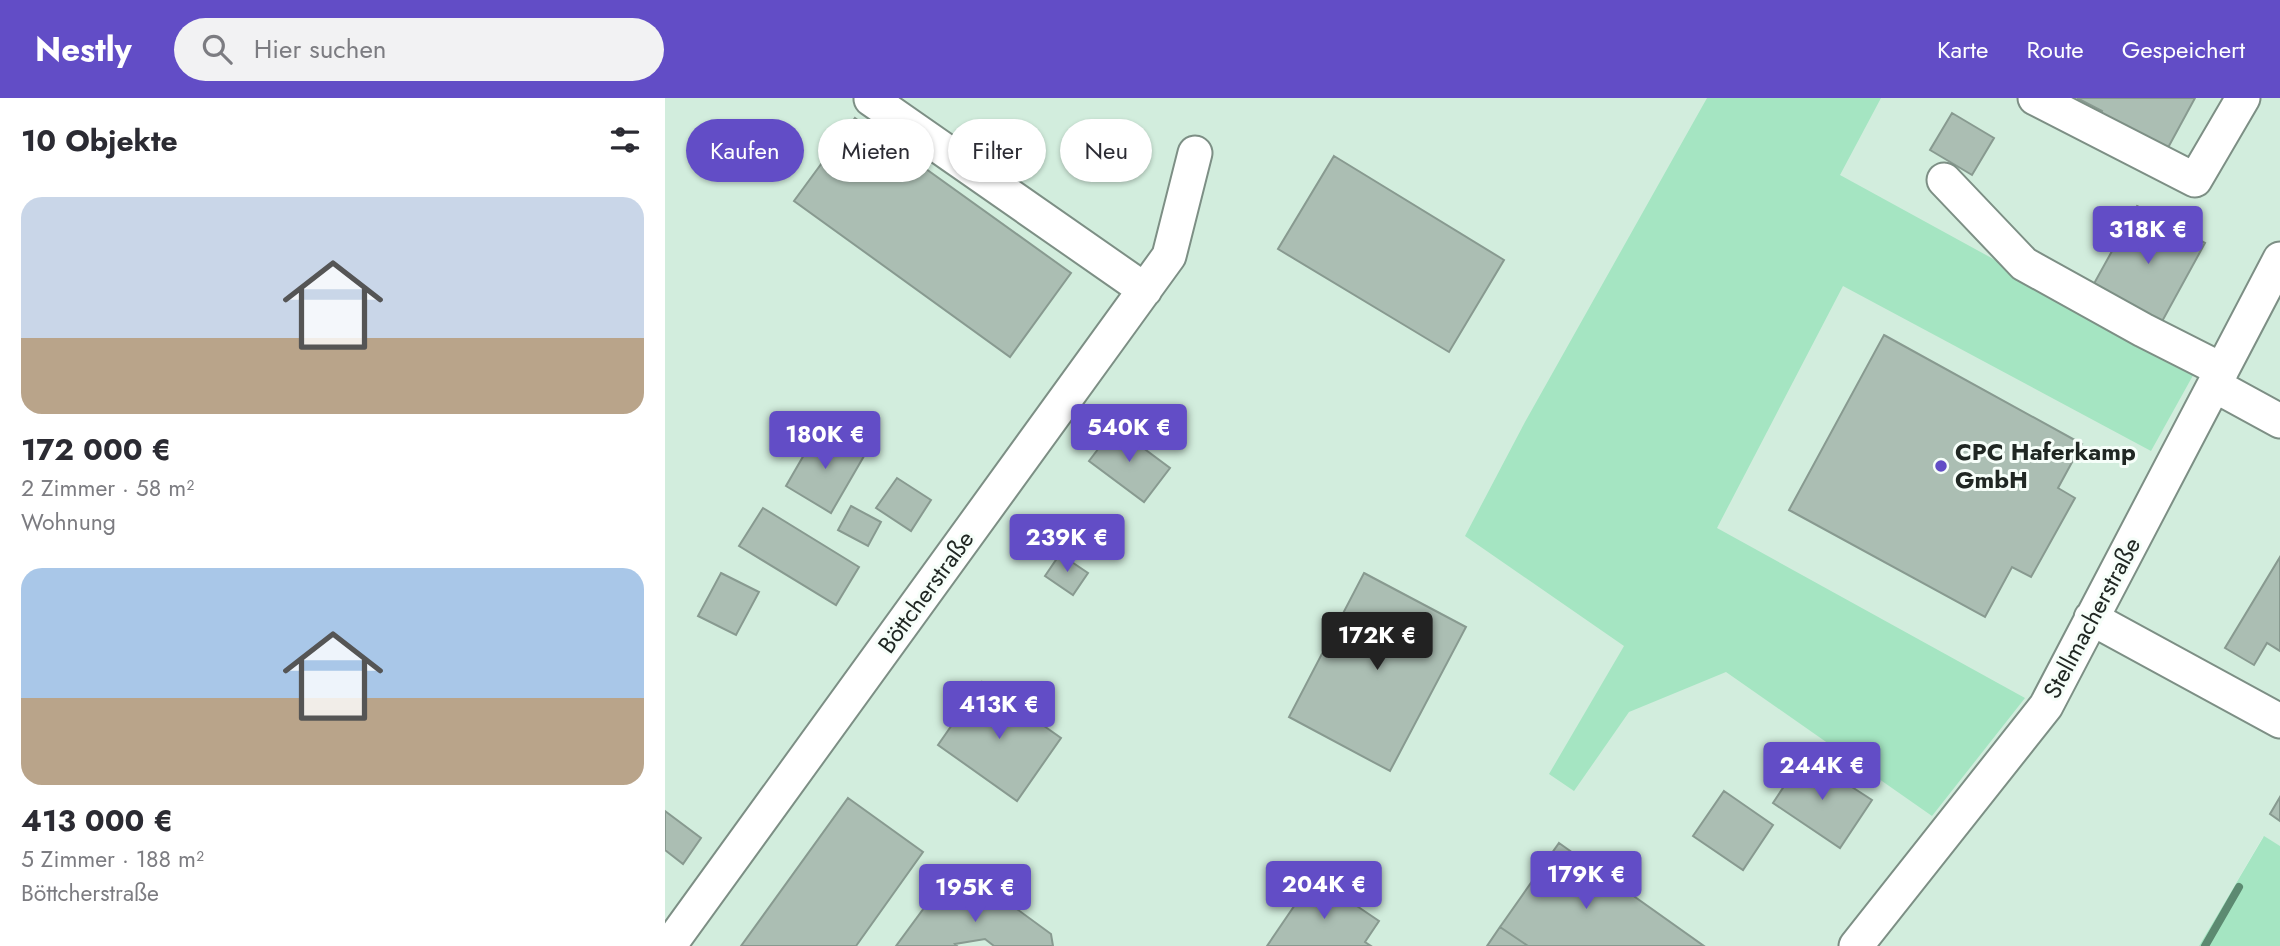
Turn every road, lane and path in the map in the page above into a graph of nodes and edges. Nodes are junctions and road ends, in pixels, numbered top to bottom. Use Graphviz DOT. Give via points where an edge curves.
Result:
graph roads {
  1 [pos="2035,98"];
  2 [pos="2243,98"];
  3 [pos="871,99"];
  4 [pos="1195,153"];
  5 [pos="1944,180"];
  6 [pos="2280,259"];
  7 [pos="1145,290"];
  8 [pos="2218,377"];
  9 [pos="2280,421"];
  10 [pos="2091,618"];
  11 [pos="2280,721"];
  12 [pos="669,946"];
  13 [pos="1856,946"];
  1 -- 2 [label="street" via="2195,180"];
  3 -- 7 [label="street"];
  4 -- 7 [label="street, Böttcherstraße" via="1169,256"];
  5 -- 8 [label="street" via="2024,264"];
  6 -- 8 [label="street, Stellmacherstraße"];
  7 -- 12 [label="street, Böttcherstraße"];
  8 -- 9 [label="street"];
  8 -- 10 [label="street, Stellmacherstraße"];
  10 -- 11 [label="street"];
  10 -- 13 [label="street, Stellmacherstraße" via="2046,706"];
}
